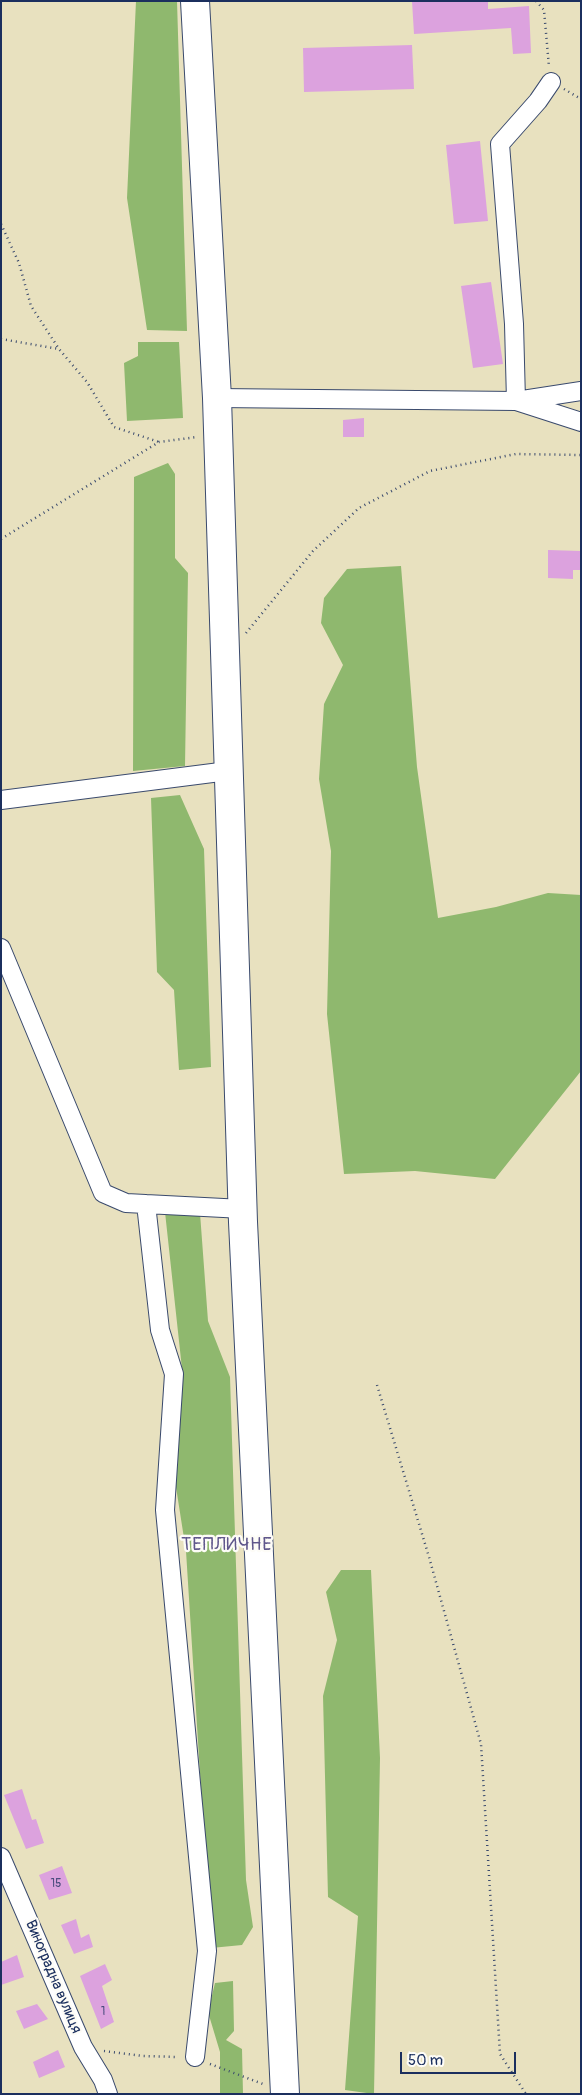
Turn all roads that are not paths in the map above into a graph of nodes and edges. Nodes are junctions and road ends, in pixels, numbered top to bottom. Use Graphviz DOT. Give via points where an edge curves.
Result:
graph roads {
  1 [pos="196,1"];
  2 [pos="551,82"];
  3 [pos="581,391"];
  4 [pos="217,398"];
  5 [pos="516,401"];
  6 [pos="581,422"];
  7 [pos="228,771"];
  8 [pos="1,800"];
  9 [pos="1,948"];
  10 [pos="146,1204"];
  11 [pos="243,1209"];
  12 [pos="1,1857"];
  13 [pos="195,2058"];
  14 [pos="108,2094"];
  15 [pos="285,2094"];
  1 -- 4 [label="main road"];
  2 -- 5 [label="street" via="500,144 514,324"];
  3 -- 5 [label="street"];
  4 -- 5 [label="street"];
  4 -- 7 [label="main road"];
  5 -- 6 [label="street"];
  7 -- 8 [label="street"];
  7 -- 11 [label="main road"];
  9 -- 10 [label="street" via="103,1193 126,1203"];
  10 -- 11 [label="street"];
  10 -- 13 [label="street" via="160,1330 174,1374 165,1510 207,1951"];
  11 -- 15 [label="main road"];
  12 -- 14 [label="street, Виноградна вулиця" via="83,2047"];
}
